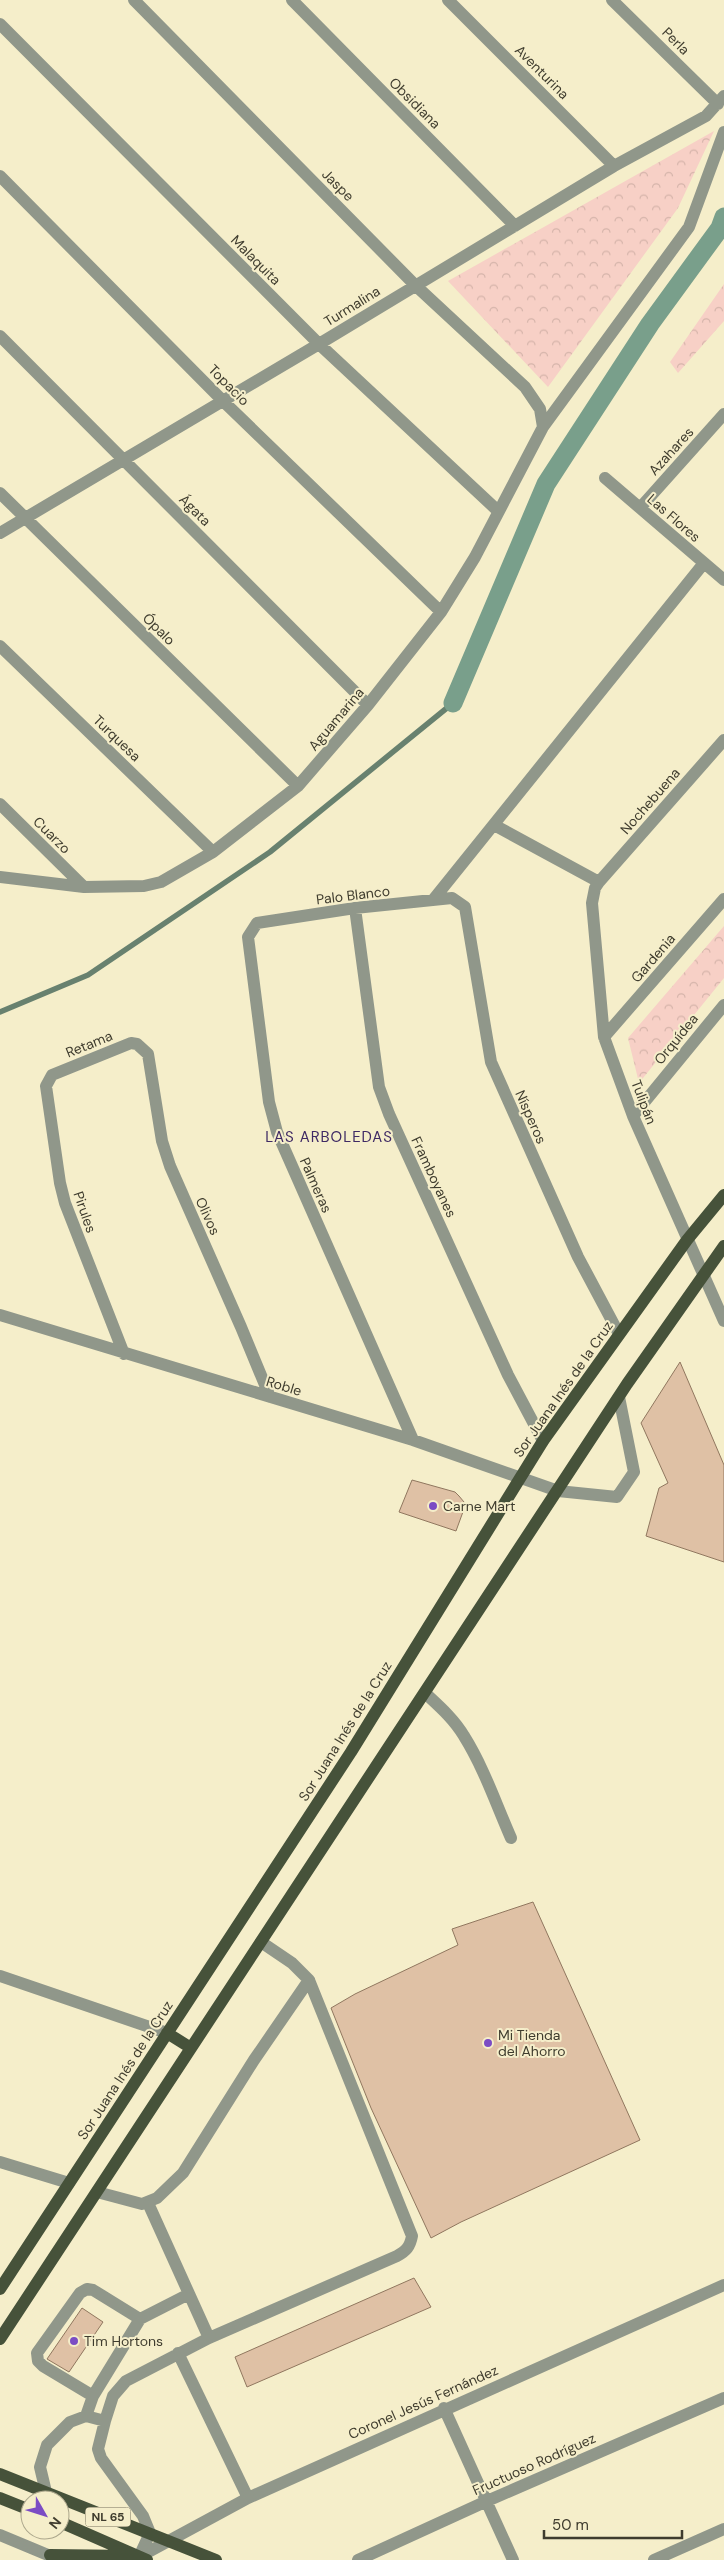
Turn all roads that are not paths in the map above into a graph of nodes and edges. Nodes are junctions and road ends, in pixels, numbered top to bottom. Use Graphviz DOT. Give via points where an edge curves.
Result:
graph roads {
  1 [pos="134,0"];
  2 [pos="292,0"];
  3 [pos="448,0"];
  4 [pos="612,0"];
  5 [pos="0,24"];
  6 [pos="721,100"];
  7 [pos="724,132"];
  8 [pos="614,166"];
  9 [pos="0,176"];
  10 [pos="515,226"];
  11 [pos="415,284"];
  12 [pos="0,336"];
  13 [pos="319,344"];
  14 [pos="223,401"];
  15 [pos="724,414"];
  16 [pos="543,427"];
  17 [pos="125,460"];
  18 [pos="605,478"];
  19 [pos="0,493"];
  20 [pos="640,508"];
  21 [pos="498,511"];
  22 [pos="25,518"];
  23 [pos="0,533"];
  24 [pos="704,563"];
  25 [pos="723,578"];
  26 [pos="441,612"];
  27 [pos="0,646"];
  28 [pos="368,706"];
  29 [pos="724,740"];
  30 [pos="298,786"];
  31 [pos="0,804"];
  32 [pos="494,824"];
  33 [pos="213,852"];
  34 [pos="0,877"];
  35 [pos="599,882"];
  36 [pos="84,887"];
  37 [pos="724,899"];
  38 [pos="433,900"];
  39 [pos="458,900"];
  40 [pos="355,908"];
  41 [pos="253,927"];
  42 [pos="724,1005"];
  43 [pos="604,1037"];
  44 [pos="137,1044"];
  45 [pos="52,1075"];
  46 [pos="633,1116"];
  47 [pos="724,1195"];
  48 [pos="687,1240"];
  49 [pos="724,1246"];
  50 [pos="702,1274"];
  51 [pos="0,1315"];
  52 [pos="724,1321"];
  53 [pos="619,1334"];
  54 [pos="124,1354"];
  55 [pos="270,1397"];
  56 [pos="619,1397"];
  57 [pos="413,1440"];
  58 [pos="543,1441"];
  59 [pos="521,1477"];
  60 [pos="558,1491"];
  61 [pos="425,1693"];
  62 [pos="511,1838"];
  63 [pos="261,1942"];
  64 [pos="0,1976"];
  65 [pos="309,1980"];
  66 [pos="167,2033"];
  67 [pos="192,2048"];
  68 [pos="0,2162"];
  69 [pos="69,2183"];
  70 [pos="97,2192"];
  71 [pos="148,2203"];
  72 [pos="724,2285"];
  73 [pos="0,2289"];
  74 [pos="189,2294"];
  75 [pos="140,2319"];
  76 [pos="209,2338"];
  77 [pos="0,2339"];
  78 [pos="178,2353"];
  79 [pos="93,2396"];
  80 [pos="724,2398"];
  81 [pos="444,2408"];
  82 [pos="86,2416"];
  83 [pos="104,2421"];
  84 [pos="0,2464"];
  85 [pos="0,2474"];
  86 [pos="23,2483"];
  87 [pos="41,2490"];
  88 [pos="46,2490"];
  89 [pos="0,2498"];
  90 [pos="248,2498"];
  91 [pos="70,2501"];
  92 [pos="487,2501"];
  93 [pos="20,2506"];
  94 [pos="70,2526"];
  95 [pos="724,2529"];
  96 [pos="150,2533"];
  97 [pos="0,2535"];
  98 [pos="167,2540"];
  99 [pos="55,2558"];
  100 [pos="143,2558"];
  101 [pos="216,2560"];
  102 [pos="358,2560"];
  103 [pos="513,2560"];
  104 [pos="654,2560"];
  1 -- 11 [label="street, Jaspe"];
  2 -- 10 [label="street, Obsidiana"];
  3 -- 8 [label="street, Aventurina"];
  4 -- 6 [label="street, Perla"];
  5 -- 13 [label="street, Malaquita"];
  6 -- 8 [label="street, Turmalina" via="706,116"];
  7 -- 16 [label="street, Aguamarina" via="689,227"];
  8 -- 10 [label="street, Turmalina"];
  9 -- 14 [label="street, Topacio"];
  10 -- 11 [label="street, Turmalina"];
  11 -- 13 [label="street, Turmalina"];
  11 -- 16 [label="street, Jaspe" via="525,387 540,410"];
  12 -- 17 [label="street, Ágata"];
  13 -- 14 [label="street, Turmalina"];
  13 -- 21 [label="street, Malaquita"];
  14 -- 17 [label="street, Turmalina"];
  14 -- 26 [label="street, Topacio"];
  15 -- 20 [label="street, Azahares"];
  16 -- 21 [label="street, Aguamarina"];
  17 -- 22 [label="street, Turmalina"];
  17 -- 28 [label="street, Ágata"];
  18 -- 20 [label="street, Las Flores"];
  19 -- 22 [label="street, Ópalo"];
  20 -- 24 [label="street, Las Flores"];
  21 -- 26 [label="street, Aguamarina" via="475,557"];
  22 -- 23 [label="street, Turmalina"];
  22 -- 30 [label="street, Ópalo"];
  24 -- 25 [label="street, Las Flores"];
  24 -- 32 [label="street"];
  26 -- 28 [label="street, Aguamarina"];
  27 -- 33 [label="street, Turquesa"];
  28 -- 30 [label="street, Aguamarina"];
  29 -- 35 [label="street, Nochebuena"];
  30 -- 33 [label="street, Aguamarina"];
  31 -- 36 [label="street, Cuarzo"];
  32 -- 35 [label="street"];
  32 -- 38 [label="street"];
  33 -- 36 [label="street, Aguamarina" via="161,882 144,886"];
  34 -- 36 [label="street, Aguamarina"];
  35 -- 43 [label="street, Tulipán" via="592,903"];
  37 -- 43 [label="street, Gardenia"];
  38 -- 39 [label="street, Palo Blanco"];
  38 -- 40 [label="street, Palo Blanco"];
  39 -- 53 [label="street, Nísperos" via="465,907 491,1062 578,1257"];
  40 -- 41 [label="street, Palo Blanco" via="257,923"];
  40 -- 58 [label="street, Framboyanes" via="379,1086 508,1375"];
  41 -- 57 [label="street, Palmeras" via="248,937 249,947 269,1102 278,1132"];
  42 -- 46 [label="street, Orquídea"];
  43 -- 46 [label="street, Tulipán"];
  44 -- 45 [label="street, Retama" via="131,1043"];
  44 -- 55 [label="street, Olivos" via="148,1054 162,1141 170,1166"];
  45 -- 54 [label="street, Pirules" via="46,1086 60,1183 74,1230"];
  46 -- 48 [label="street, Tulipán"];
  47 -- 48 [label="main road, Sor Juana Inés de la Cruz"];
  48 -- 50 [label="street, Tulipán"];
  48 -- 53 [label="main road, Sor Juana Inés de la Cruz"];
  49 -- 50 [label="main road"];
  50 -- 52 [label="street, Tulipán"];
  50 -- 56 [label="main road"];
  51 -- 54 [label="street, Roble"];
  53 -- 58 [label="main road, Sor Juana Inés de la Cruz"];
  54 -- 55 [label="street, Roble"];
  55 -- 57 [label="street, Roble"];
  56 -- 60 [label="main road"];
  56 -- 60 [label="street, Roble" via="634,1472 617,1497"];
  57 -- 59 [label="street, Roble"];
  58 -- 59 [label="main road, Sor Juana Inés de la Cruz"];
  59 -- 60 [label="street, Roble"];
  59 -- 66 [label="main road, Sor Juana Inés de la Cruz" via="351,1752"];
  60 -- 61 [label="main road"];
  61 -- 62 [label="street" via="464,1735"];
  61 -- 63 [label="main road"];
  63 -- 65 [label="street" via="292,1963"];
  63 -- 67 [label="main road"];
  64 -- 66 [label="street"];
  65 -- 71 [label="street" via="183,2173 168,2190"];
  65 -- 76 [label="street" via="412,2236 411,2243 397,2256"];
  66 -- 67 [label="main road"];
  66 -- 69 [label="main road, Sor Juana Inés de la Cruz"];
  67 -- 70 [label="main road"];
  68 -- 69 [label="street"];
  69 -- 73 [label="main road, Sor Juana Inés de la Cruz"];
  70 -- 71 [label="street"];
  70 -- 77 [label="main road"];
  71 -- 74 [label="street"];
  72 -- 81 [label="street, Coronel Jesús Fernández"];
  74 -- 75 [label="street"];
  74 -- 76 [label="street"];
  75 -- 79 [label="street"];
  75 -- 79 [label="street" via="87,2289 80,2293 36,2353 43,2366"];
  76 -- 78 [label="street"];
  78 -- 83 [label="street" via="126,2381 113,2396"];
  78 -- 90 [label="street"];
  79 -- 82 [label="street"];
  80 -- 92 [label="street, Fructuoso Rodríguez"];
  81 -- 90 [label="street, Coronel Jesús Fernández"];
  81 -- 92 [label="street"];
  82 -- 83 [label="street"];
  82 -- 88 [label="street" via="70,2422 47,2445 40,2467"];
  83 -- 96 [label="street" via="98,2449 101,2458 143,2516"];
  84 -- 86 [label="main road"];
  85 -- 86 [label="main road, NL 65"];
  86 -- 87 [label="main road, NL 65"];
  89 -- 93 [label="main road"];
  90 -- 98 [label="street, Coronel Jesús Fernández"];
  91 -- 96 [label="main road, NL 65"];
  92 -- 102 [label="street, Fructuoso Rodríguez"];
  92 -- 103 [label="street"];
  94 -- 100 [label="main road, NL 65"];
  95 -- 104 [label="street"];
  96 -- 98 [label="main road, NL 65"];
  96 -- 100 [label="street"];
  97 -- 99 [label="street"];
  98 -- 100 [label="street, Coronel Jesús Fernández"];
  98 -- 101 [label="main road, NL 65"];
  99 -- 100 [label="main road"];
}
